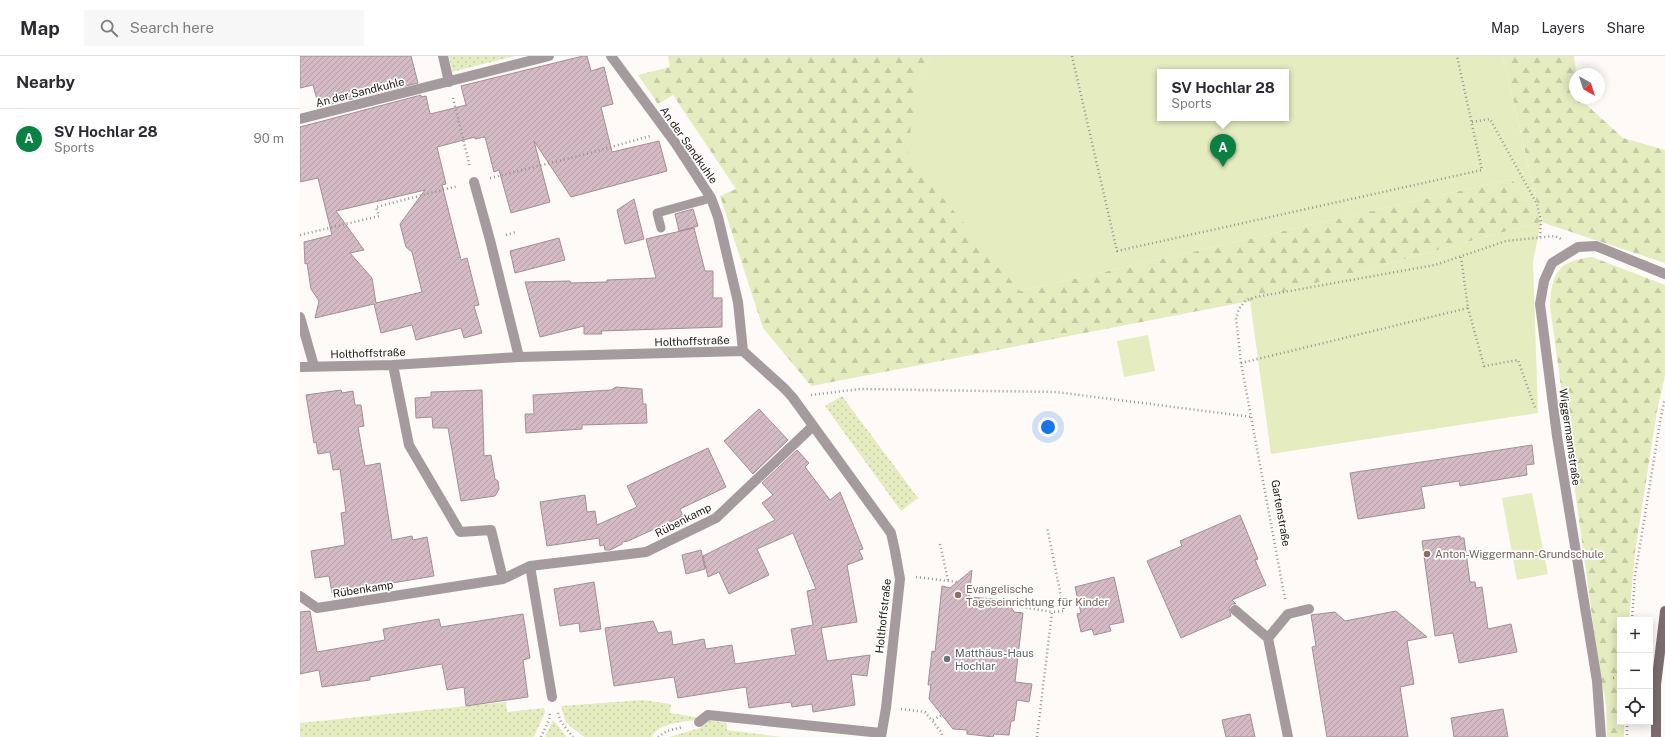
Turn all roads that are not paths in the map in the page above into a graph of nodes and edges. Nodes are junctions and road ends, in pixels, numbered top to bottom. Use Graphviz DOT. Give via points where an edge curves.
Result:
graph roads {
  1 [pos="443,56"];
  2 [pos="549,56"];
  3 [pos="611,56"];
  4 [pos="449,82"];
  5 [pos="300,119"];
  6 [pos="474,182"];
  7 [pos="711,198"];
  8 [pos="661,228"];
  9 [pos="1665,274"];
  10 [pos="300,317"];
  11 [pos="743,351"];
  12 [pos="519,357"];
  13 [pos="393,365"];
  14 [pos="300,366"];
  15 [pos="314,366"];
  16 [pos="813,426"];
  17 [pos="530,566"];
  18 [pos="504,579"];
  19 [pos="300,596"];
  20 [pos="1310,608"];
  21 [pos="1235,610"];
  22 [pos="1665,611"];
  23 [pos="1268,638"];
  24 [pos="552,697"];
  25 [pos="699,722"];
  26 [pos="881,735"];
  27 [pos="1288,737"];
  28 [pos="1601,737"];
  29 [pos="1656,737"];
  1 -- 4 [label="street"];
  2 -- 4 [label="street, An der Sandkuhle"];
  3 -- 7 [label="street, An der Sandkuhle" via="676,144"];
  4 -- 5 [label="street, An der Sandkuhle"];
  6 -- 12 [label="street"];
  7 -- 8 [label="lane" via="657,213"];
  7 -- 11 [label="street, An der Sandkuhle" via="718,216 738,302"];
  9 -- 28 [label="street, Wiggermannstraße" via="1596,246 1578,247 1552,263 1544,281 1540,304 1570,523 1597,681"];
  10 -- 15 [label="street"];
  11 -- 12 [label="street, Holthoffstraße"];
  11 -- 16 [label="street, Holthoffstraße" via="785,389"];
  12 -- 13 [label="street, Holthoffstraße"];
  13 -- 15 [label="street, Holthoffstraße"];
  13 -- 18 [label="street" via="409,445 460,532 491,530"];
  14 -- 15 [label="street, Holthoffstraße"];
  16 -- 17 [label="street, Rübenkamp" via="716,518 646,552"];
  16 -- 26 [label="street, Holthoffstraße" via="891,533 900,576"];
  17 -- 18 [label="street, Rübenkamp"];
  17 -- 24 [label="street"];
  18 -- 19 [label="street, Rübenkamp" via="317,608"];
  20 -- 23 [label="street" via="1288,614"];
  21 -- 23 [label="street"];
  22 -- 29 [label="main road" via="1656,685"];
  23 -- 27 [label="street"];
  25 -- 26 [label="street, Holthoffstraße" via="708,715"];
}
